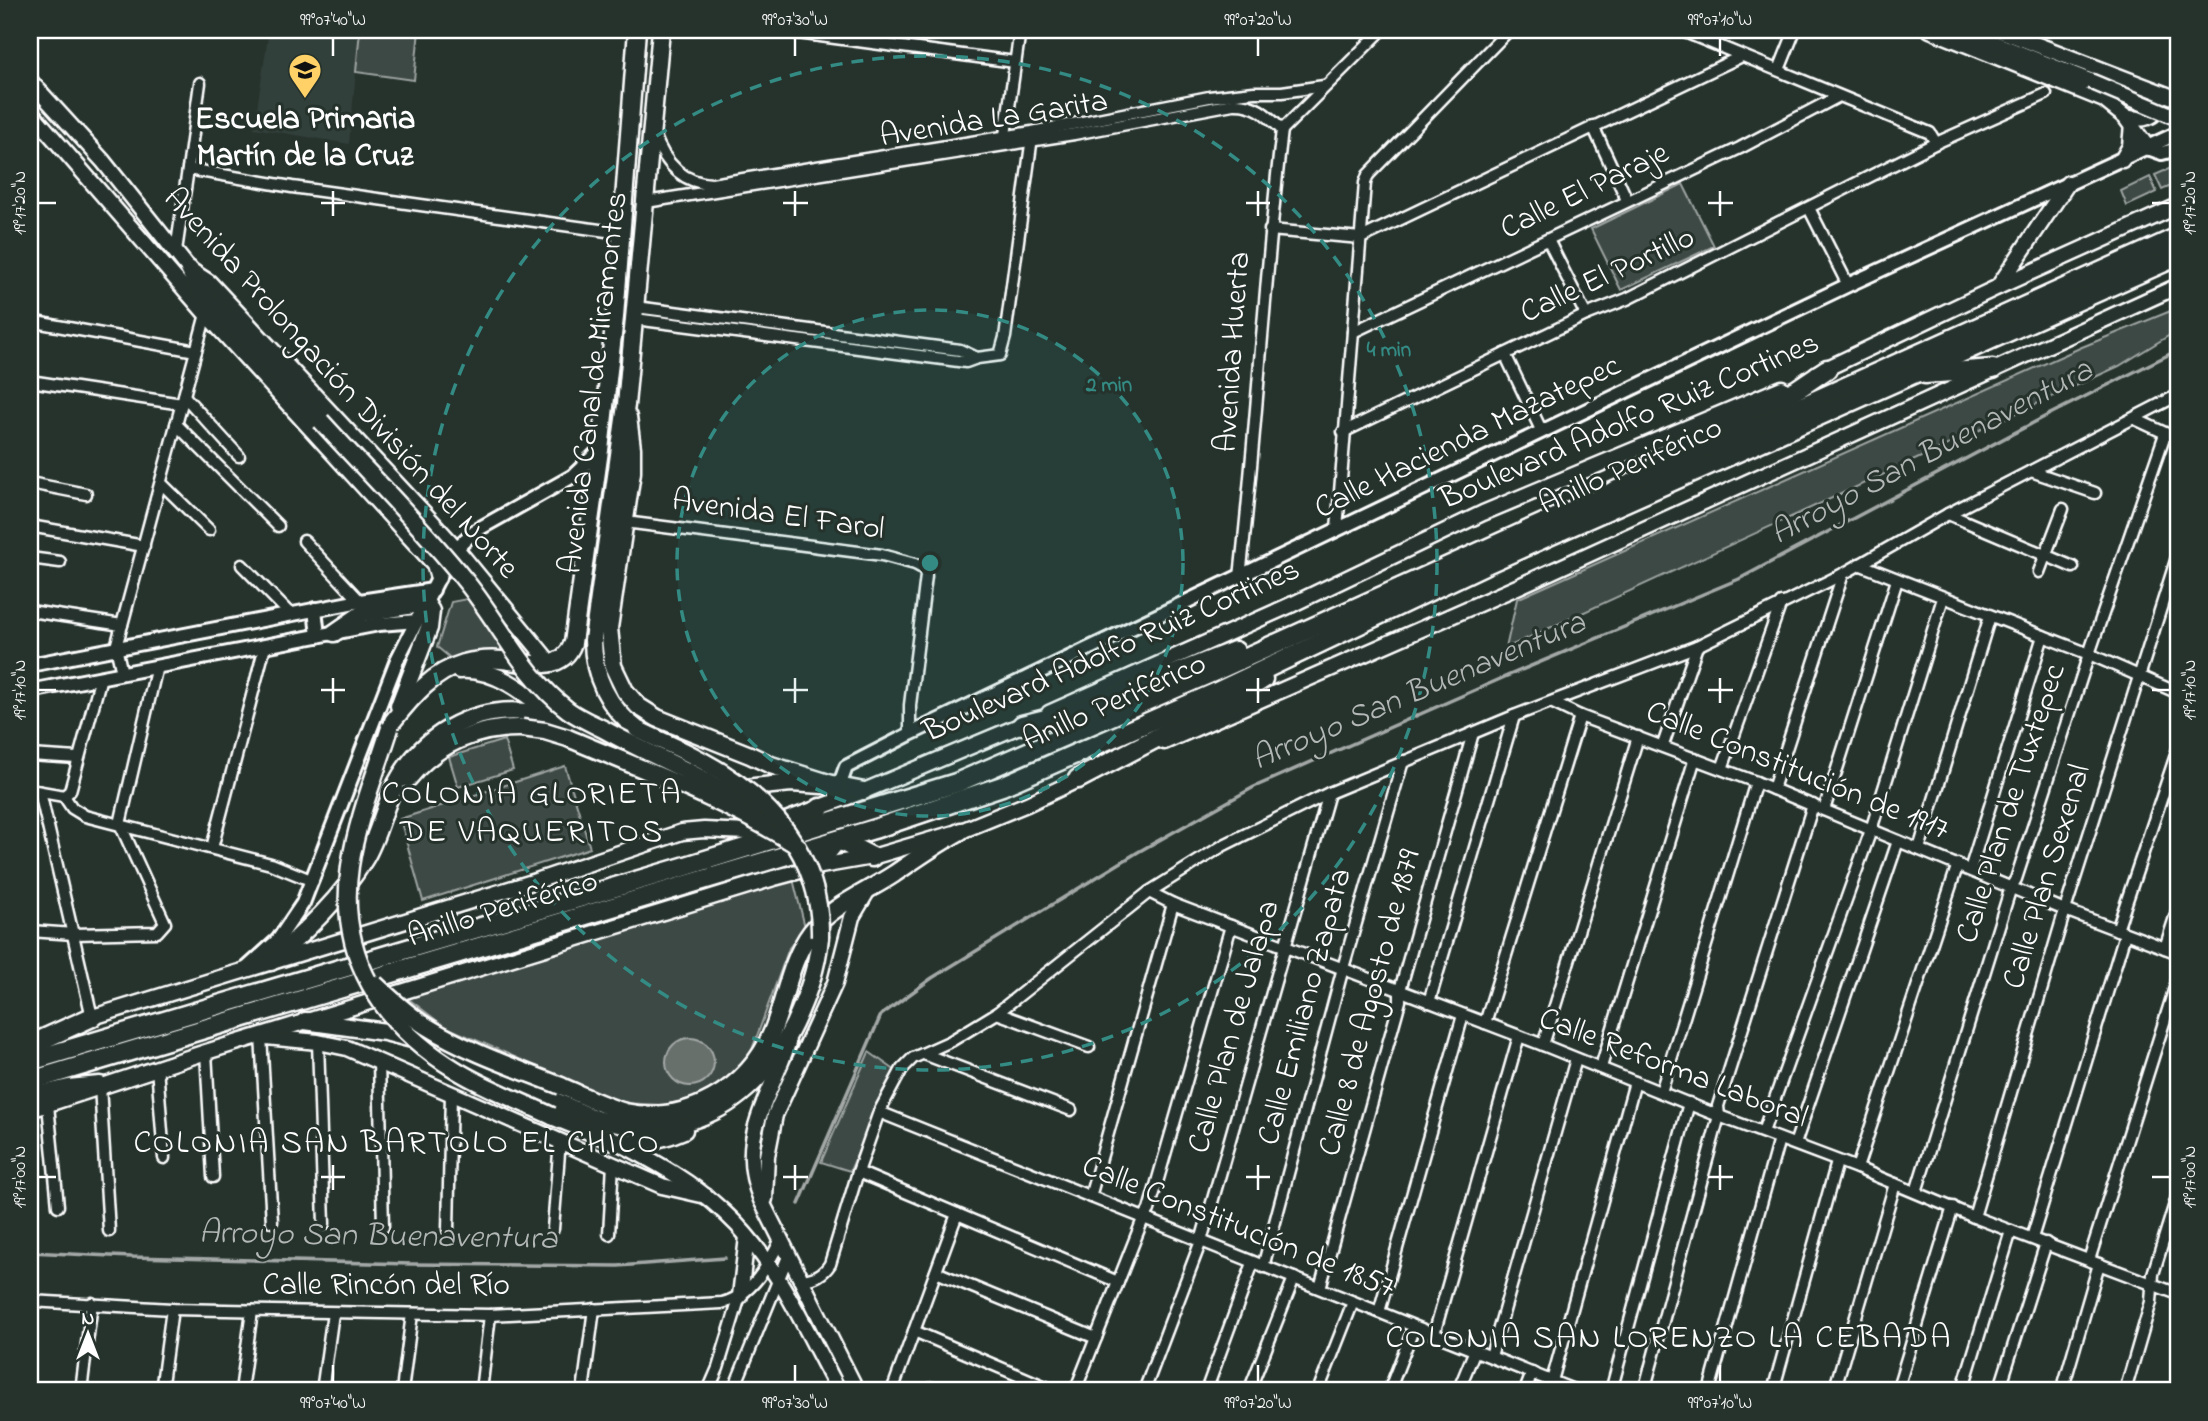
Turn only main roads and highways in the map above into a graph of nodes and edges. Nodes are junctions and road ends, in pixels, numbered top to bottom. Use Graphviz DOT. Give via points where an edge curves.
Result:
graph roads {
  1 [pos="637,30"];
  2 [pos="661,30"];
  3 [pos="1930,30"];
  4 [pos="1961,30"];
  5 [pos="1999,30"];
  6 [pos="30,81"];
  7 [pos="2134,81"];
  8 [pos="2157,90"];
  9 [pos="2178,99"];
  10 [pos="30,111"];
  11 [pos="2125,117"];
  12 [pos="2178,118"];
  13 [pos="2148,148"];
  14 [pos="99,157"];
  15 [pos="2122,160"];
  16 [pos="80,169"];
  17 [pos="2068,183"];
  18 [pos="2178,206"];
  19 [pos="2178,237"];
  20 [pos="2178,256"];
  21 [pos="188,269"];
  22 [pos="2178,286"];
  23 [pos="1998,287"];
  24 [pos="1827,369"];
  25 [pos="1993,369"];
  26 [pos="1911,375"];
  27 [pos="625,405"];
  28 [pos="1629,483"];
  29 [pos="441,531"];
  30 [pos="420,548"];
  31 [pos="432,590"];
  32 [pos="1341,615"];
  33 [pos="326,634"];
  34 [pos="1284,660"];
  35 [pos="551,664"];
  36 [pos="437,675"];
  37 [pos="560,721"];
  38 [pos="391,724"];
  39 [pos="1022,725"];
  40 [pos="1079,779"];
  41 [pos="864,791"];
  42 [pos="831,799"];
  43 [pos="384,814"];
  44 [pos="774,827"];
  45 [pos="961,831"];
  46 [pos="799,839"];
  47 [pos="837,840"];
  48 [pos="872,857"];
  49 [pos="815,867"];
  50 [pos="867,890"];
  51 [pos="271,962"];
  52 [pos="363,972"];
  53 [pos="92,1017"];
  54 [pos="797,1018"];
  55 [pos="305,1021"];
  56 [pos="30,1035"];
  57 [pos="261,1036"];
  58 [pos="30,1045"];
  59 [pos="30,1060"];
  60 [pos="30,1081"];
  61 [pos="100,1086"];
  62 [pos="30,1098"];
  63 [pos="30,1110"];
  64 [pos="713,1113"];
  65 [pos="616,1142"];
  66 [pos="706,1196"];
  67 [pos="765,1208"];
  68 [pos="747,1237"];
  69 [pos="740,1296"];
  70 [pos="839,1391"];
  71 [pos="857,1391"];
  1 -- 35 [label="main road, Avenida Canal de Miramontes" via="600,450 573,643 565,657"];
  2 -- 27 [label="main road, Avenida Canal de Miramontes"];
  3 -- 11 [label="main road" via="2104,100"];
  4 -- 12 [label="main road, bridge"];
  5 -- 7 [label="main road"];
  6 -- 14 [label="main road, Avenida Prolongación División del Norte"];
  7 -- 8 [label="main road"];
  7 -- 11 [label="main road" via="2140,93"];
  8 -- 9 [label="main road"];
  8 -- 11 [label="main road" via="2158,111 2137,120"];
  10 -- 16 [label="main road, Avenida Prolongación División del Norte"];
  11 -- 13 [label="main road"];
  11 -- 15 [label="main road" via="2130,146"];
  14 -- 16 [label="main road"];
  14 -- 21 [label="main road, Avenida Prolongación División del Norte"];
  16 -- 30 [label="main road, Avenida Prolongación División del Norte"];
  17 -- 23 [label="main road"];
  18 -- 23 [label="main road, Boulevard Adolfo Ruiz Cortines"];
  19 -- 28 [label="highway, Anillo Periférico"];
  20 -- 26 [label="highway, Anillo Periférico"];
  21 -- 29 [label="main road, Avenida Prolongación División del Norte" via="209,282"];
  21 -- 44 [label="main road, bridge" via="199,290 461,575 533,677 568,710 714,783"];
  22 -- 25 [label="main road"];
  23 -- 24 [label="main road, Boulevard Adolfo Ruiz Cortines"];
  24 -- 28 [label="highway" via="1796,390 1680,445"];
  24 -- 39 [label="main road, Boulevard Adolfo Ruiz Cortines" via="1483,513"];
  25 -- 26 [label="highway"];
  25 -- 40 [label="main road" via="1494,597"];
  26 -- 34 [label="highway, Anillo Periférico" via="1484,565"];
  27 -- 42 [label="main road" via="633,460 609,642 613,666 625,691 657,718 750,755"];
  27 -- 46 [label="main road, Avenida Canal de Miramontes, bridge" via="593,630 599,679 623,717 738,784"];
  28 -- 32 [label="highway, Anillo Periférico"];
  29 -- 30 [label="main road" via="436,543"];
  29 -- 35 [label="main road, Avenida Prolongación División del Norte"];
  30 -- 31 [label="main road, Avenida Prolongación División del Norte" via="434,564"];
  31 -- 33 [label="main road" via="363,613"];
  31 -- 38 [label="main road" via="429,628"];
  32 -- 39 [label="highway" via="1202,662 1082,710"];
  32 -- 46 [label="highway, Anillo Periférico" via="956,783"];
  34 -- 40 [label="highway" via="1249,689"];
  34 -- 47 [label="highway, Anillo Periférico" via="1002,786"];
  35 -- 36 [label="main road" via="474,661"];
  36 -- 37 [label="main road" via="464,670 494,676"];
  36 -- 38 [label="main road"];
  37 -- 42 [label="main road" via="700,784 738,789 803,783"];
  37 -- 43 [label="main road" via="510,712 449,727 413,756"];
  38 -- 52 [label="main road, bridge" via="356,838 347,895 353,947"];
  39 -- 41 [label="main road, Boulevard Adolfo Ruiz Cortines"];
  40 -- 45 [label="main road"];
  41 -- 42 [label="main road"];
  42 -- 44 [label="main road"];
  42 -- 46 [label="highway"];
  43 -- 44 [label="main road, bridge" via="411,775 439,750 476,732 522,728 568,738"];
  43 -- 51 [label="main road" via="356,872"];
  44 -- 46 [label="highway"];
  44 -- 51 [label="main road" via="747,832 682,832"];
  45 -- 48 [label="main road"];
  45 -- 50 [label="main road"];
  46 -- 54 [label="main road, Avenida Canal de Miramontes, bridge" via="816,891 821,927 816,967"];
  46 -- 59 [label="highway, Anillo Periférico"];
  47 -- 48 [label="highway"];
  47 -- 49 [label="highway"];
  47 -- 60 [label="highway, Anillo Periférico"];
  48 -- 49 [label="main road"];
  49 -- 55 [label="main road"];
  50 -- 52 [label="main road, bridge" via="810,934 767,1044 746,1072 722,1094 689,1110 646,1114 617,1109 460,1045 424,1025"];
  50 -- 67 [label="main road" via="852,917 835,983 775,1115 767,1156"];
  51 -- 53 [label="main road"];
  52 -- 65 [label="main road, bridge" via="396,1024 458,1072"];
  53 -- 56 [label="main road"];
  53 -- 58 [label="highway"];
  54 -- 64 [label="main road, Avenida Canal de Miramontes" via="761,1077"];
  54 -- 67 [label="main road" via="754,1127 753,1172"];
  55 -- 57 [label="main road"];
  55 -- 64 [label="main road" via="420,1041 608,1123 668,1126"];
  57 -- 61 [label="main road"];
  57 -- 66 [label="main road" via="347,1048 671,1189"];
  61 -- 62 [label="highway"];
  61 -- 63 [label="main road"];
  64 -- 65 [label="main road" via="657,1140"];
  65 -- 66 [label="main road" via="673,1171"];
  66 -- 68 [label="main road"];
  67 -- 71 [label="main road"];
  68 -- 69 [label="main road"];
  68 -- 70 [label="main road" via="779,1281"];
}
